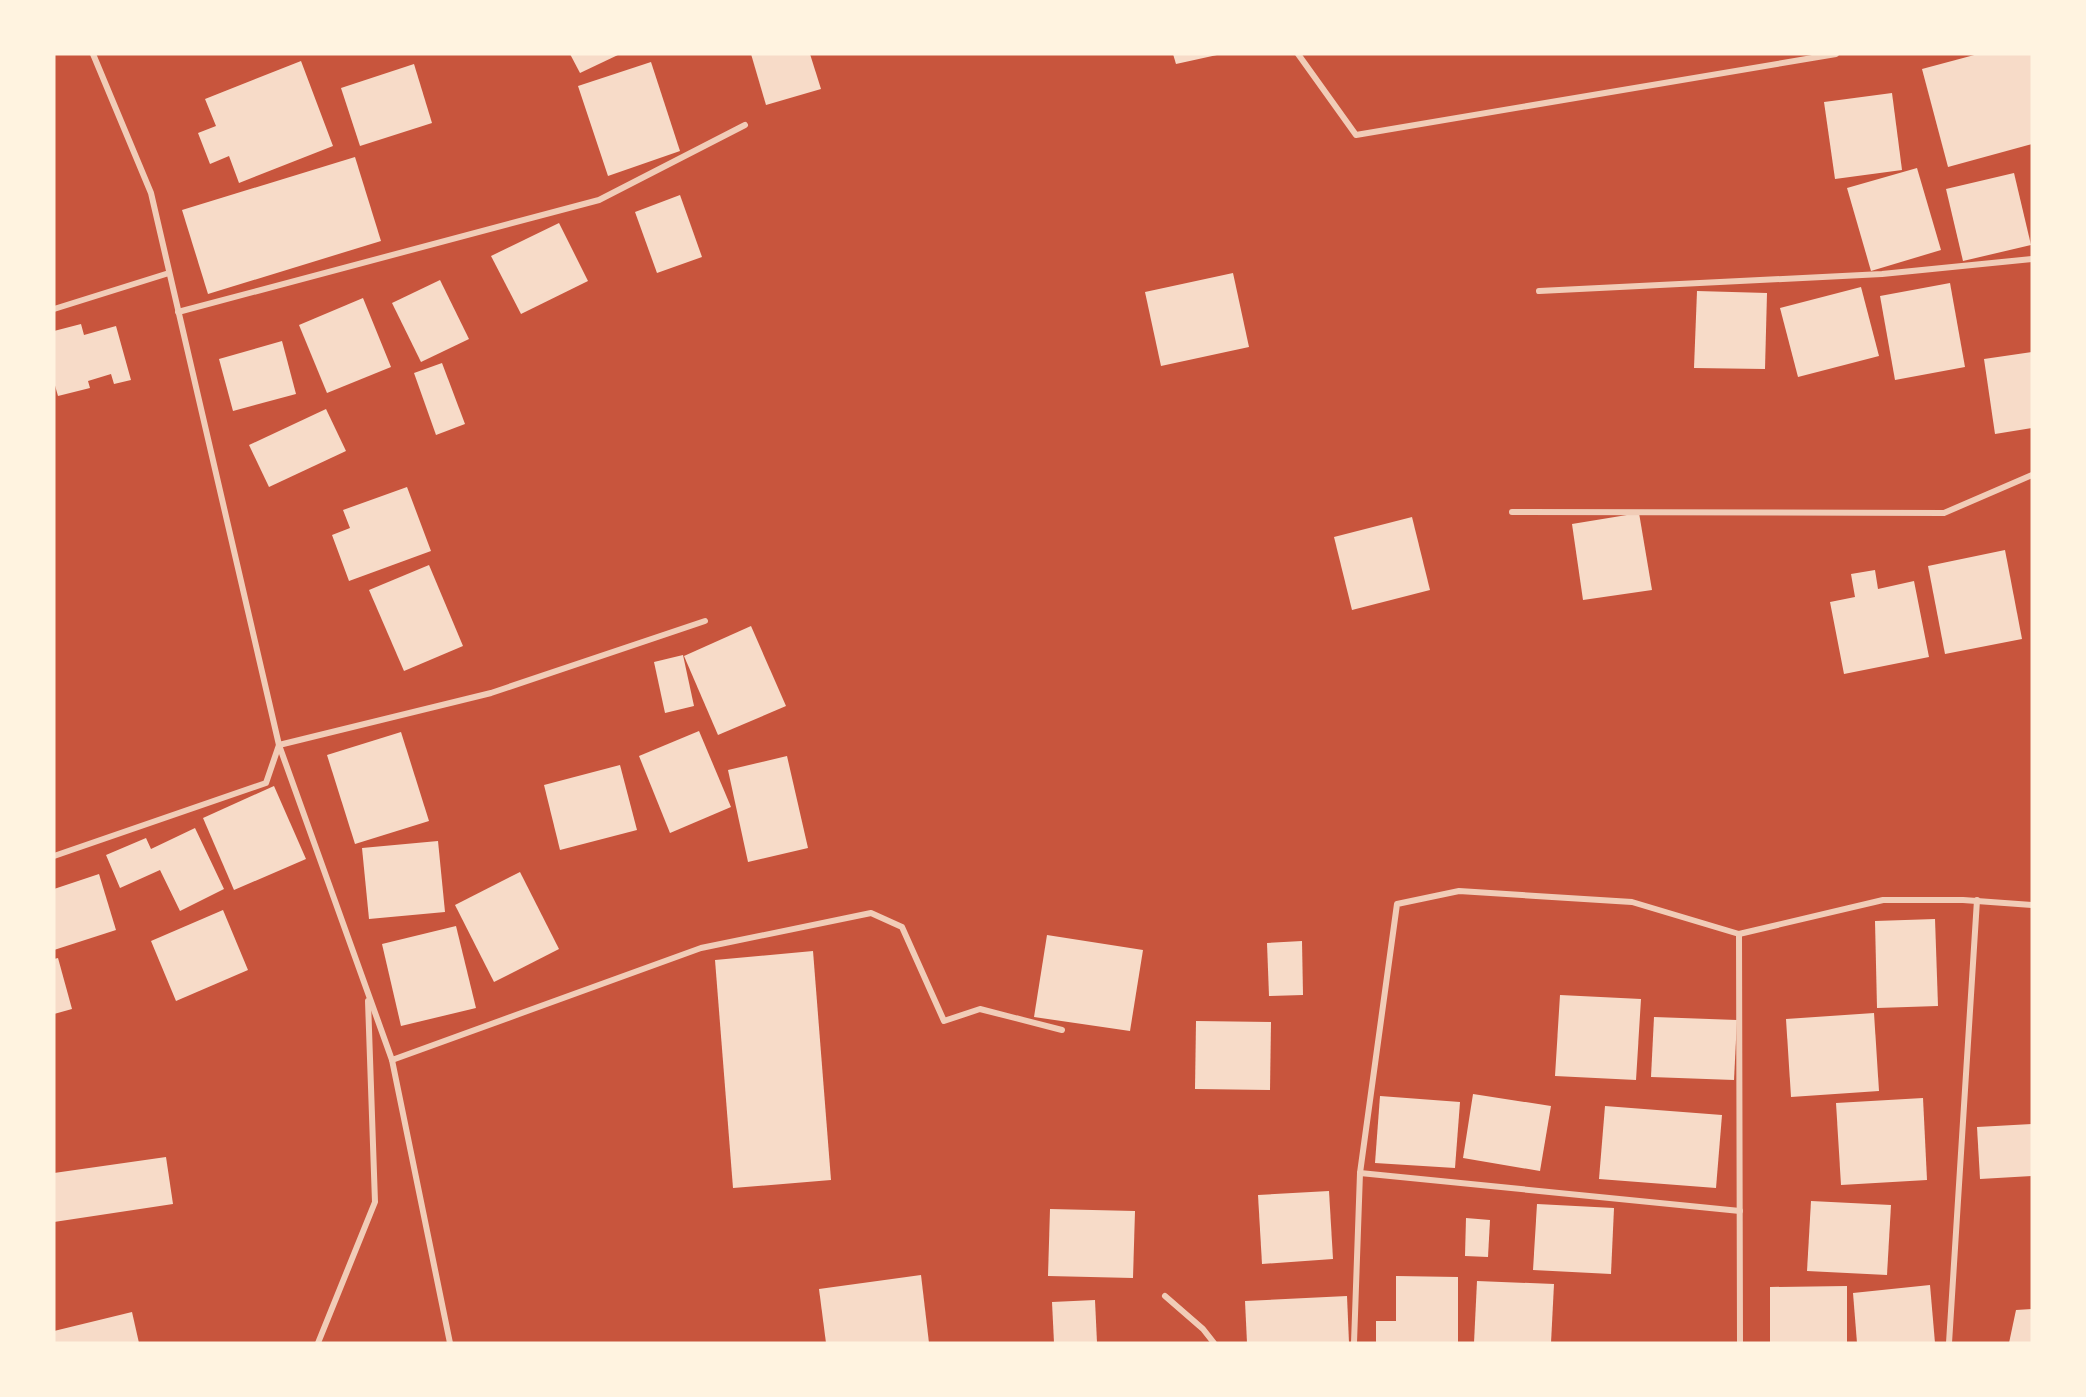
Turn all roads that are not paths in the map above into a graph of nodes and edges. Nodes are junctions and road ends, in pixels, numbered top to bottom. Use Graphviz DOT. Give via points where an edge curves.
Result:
graph roads {
  1 [pos="93,54"];
  2 [pos="1298,54"];
  3 [pos="1836,54"];
  4 [pos="745,125"];
  5 [pos="2032,259"];
  6 [pos="169,273"];
  7 [pos="1539,291"];
  8 [pos="54,309"];
  9 [pos="178,312"];
  10 [pos="2032,475"];
  11 [pos="1512,512"];
  12 [pos="705,621"];
  13 [pos="279,745"];
  14 [pos="54,856"];
  15 [pos="1977,900"];
  16 [pos="2032,905"];
  17 [pos="1739,934"];
  18 [pos="367,993"];
  19 [pos="1062,1030"];
  20 [pos="392,1060"];
  21 [pos="1360,1173"];
  22 [pos="1740,1211"];
  23 [pos="1165,1296"];
  24 [pos="318,1343"];
  25 [pos="450,1343"];
  26 [pos="1214,1343"];
  27 [pos="1354,1343"];
  28 [pos="1740,1343"];
  29 [pos="1949,1343"];
  1 -- 6 [label="street" via="151,193"];
  2 -- 3 [label="street" via="1356,135"];
  4 -- 9 [label="street" via="599,200"];
  5 -- 7 [label="street" via="1882,274"];
  6 -- 8 [label="street"];
  6 -- 9 [label="street"];
  9 -- 13 [label="street"];
  10 -- 11 [label="street" via="1944,513"];
  12 -- 13 [label="street" via="491,693"];
  13 -- 14 [label="street" via="266,783"];
  13 -- 18 [label="street"];
  15 -- 16 [label="street"];
  15 -- 17 [label="street" via="1883,900"];
  15 -- 29 [label="street"];
  17 -- 21 [label="street" via="1632,902 1459,891 1397,904"];
  17 -- 22 [label="street"];
  18 -- 20 [label="street"];
  18 -- 24 [label="street" via="375,1202"];
  19 -- 20 [label="street" via="980,1009 944,1020 902,927 871,913 701,948"];
  20 -- 25 [label="street"];
  21 -- 22 [label="street"];
  21 -- 27 [label="street"];
  22 -- 28 [label="street"];
  23 -- 26 [label="street"];
}
